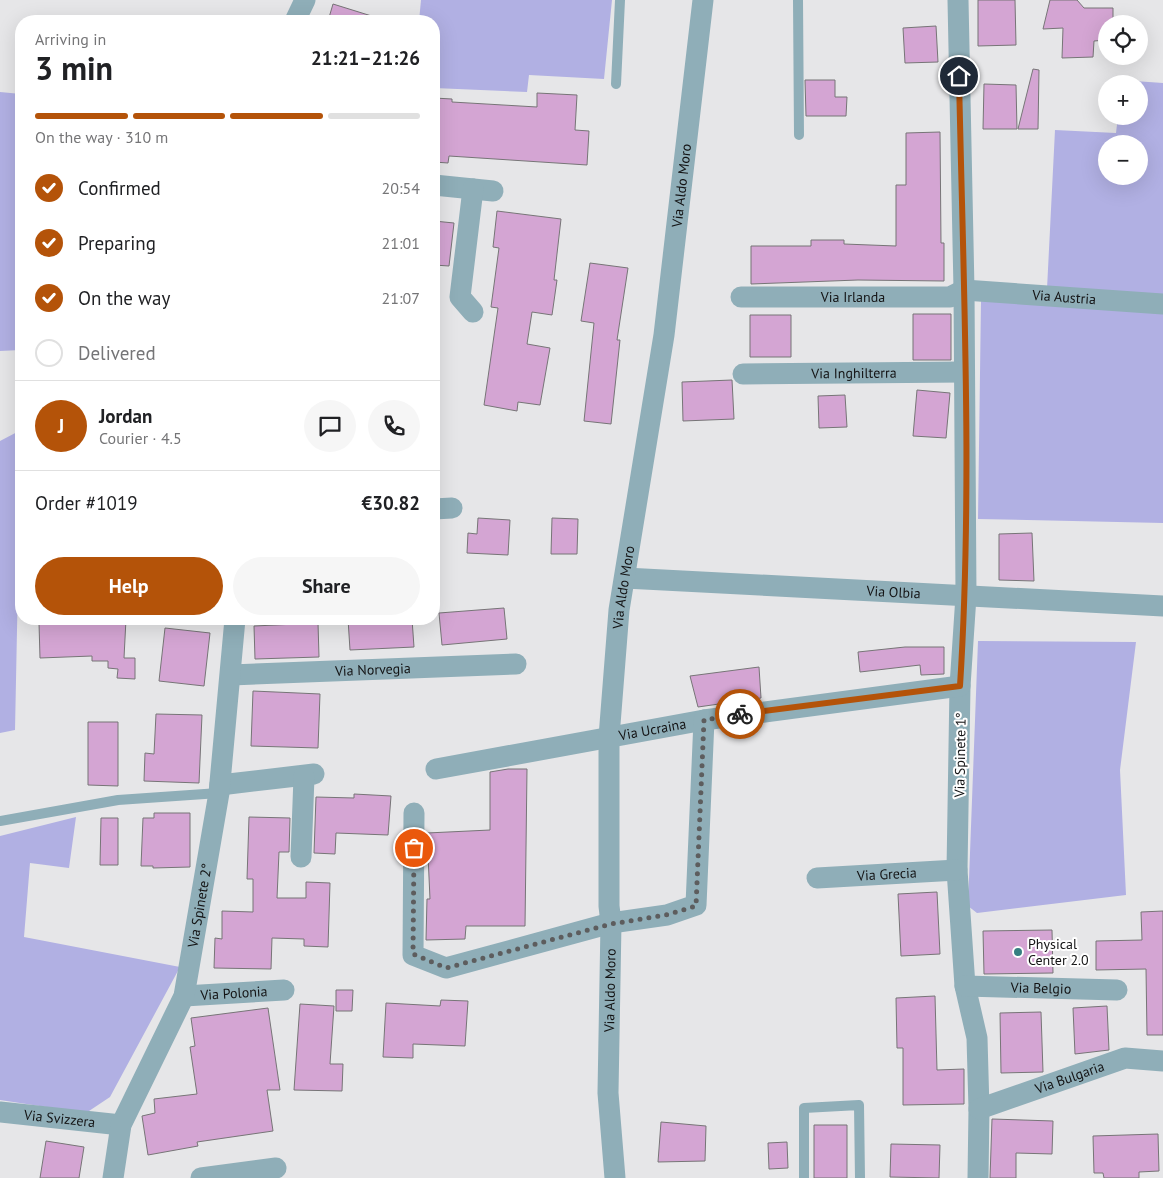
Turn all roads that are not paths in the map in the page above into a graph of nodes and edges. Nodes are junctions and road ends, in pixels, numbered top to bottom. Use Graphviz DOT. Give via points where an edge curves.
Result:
graph roads {
  1 [pos="305,0"];
  2 [pos="620,0"];
  3 [pos="703,0"];
  4 [pos="798,0"];
  5 [pos="958,0"];
  6 [pos="298,15"];
  7 [pos="616,84"];
  8 [pos="799,136"];
  9 [pos="440,186"];
  10 [pos="964,290"];
  11 [pos="742,297"];
  12 [pos="1163,304"];
  13 [pos="473,312"];
  14 [pos="964,372"];
  15 [pos="743,374"];
  16 [pos="625,578"];
  17 [pos="966,596"];
  18 [pos="1163,606"];
  19 [pos="235,625"];
  20 [pos="516,664"];
  21 [pos="231,674"];
  22 [pos="960,686"];
  23 [pos="704,720"];
  24 [pos="609,737"];
  25 [pos="436,770"];
  26 [pos="220,789"];
  27 [pos="414,813"];
  28 [pos="0,821"];
  29 [pos="300,857"];
  30 [pos="957,870"];
  31 [pos="817,878"];
  32 [pos="611,924"];
  33 [pos="965,986"];
  34 [pos="284,990"];
  35 [pos="1117,990"];
  36 [pos="184,996"];
  37 [pos="1163,1061"];
  38 [pos="980,1110"];
  39 [pos="0,1112"];
  40 [pos="120,1125"];
  41 [pos="276,1168"];
  42 [pos="113,1178"];
  43 [pos="201,1178"];
  44 [pos="615,1178"];
  45 [pos="804,1178"];
  46 [pos="860,1178"];
  47 [pos="978,1178"];
  1 -- 6 [label="street"];
  2 -- 7 [label="lane"];
  3 -- 16 [label="street, Via Aldo Moro" via="664,335"];
  4 -- 8 [label="lane"];
  5 -- 10 [label="street, Via Spinete 1°"];
  9 -- 13 [label="street" via="483,190 460,298"];
  10 -- 11 [label="street, Via Irlanda" via="950,297"];
  10 -- 12 [label="street, Via Austria"];
  10 -- 14 [label="street, Via Spinete 1°"];
  14 -- 15 [label="street, Via Inghilterra"];
  14 -- 17 [label="street, Via Spinete 1°"];
  16 -- 17 [label="street, Via Olbia"];
  16 -- 24 [label="street, Via Aldo Moro" via="619,610"];
  17 -- 18 [label="street, Via Olbia"];
  17 -- 22 [label="street, Via Spinete 1°"];
  19 -- 21 [label="street, Via Spinete 2°"];
  20 -- 21 [label="street, Via Norvegia"];
  21 -- 26 [label="street, Via Spinete 2°"];
  22 -- 23 [label="street, Via Ucraina"];
  22 -- 30 [label="street, Via Spinete 1°"];
  23 -- 24 [label="street, Via Ucraina"];
  23 -- 32 [label="street" via="696,906 666,915"];
  24 -- 25 [label="street, Via Ucraina"];
  24 -- 32 [label="street, Via Aldo Moro"];
  26 -- 28 [label="lane" via="118,800"];
  26 -- 29 [label="street" via="309,775"];
  26 -- 36 [label="street, Via Spinete 2°"];
  27 -- 32 [label="street" via="413,954 446,968"];
  30 -- 31 [label="street, Via Grecia"];
  30 -- 33 [label="street, Via Spinete 1°"];
  32 -- 44 [label="street, Via Aldo Moro" via="608,1093"];
  33 -- 35 [label="street, Via Belgio"];
  33 -- 38 [label="street, Via Spinete 1°" via="977,1038"];
  34 -- 36 [label="street, Via Polonia"];
  36 -- 40 [label="street, Via Spinete 2°"];
  37 -- 38 [label="street, Via Bulgaria" via="1125,1058"];
  38 -- 47 [label="street, Via Spinete 1°"];
  39 -- 40 [label="street, Via Svizzera"];
  40 -- 42 [label="street, Via Spinete 2°"];
  41 -- 43 [label="street"];
  45 -- 46 [label="lane" via="804,1108 860,1105"];
}
